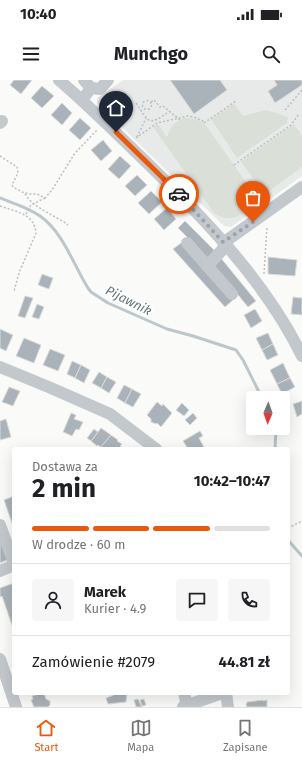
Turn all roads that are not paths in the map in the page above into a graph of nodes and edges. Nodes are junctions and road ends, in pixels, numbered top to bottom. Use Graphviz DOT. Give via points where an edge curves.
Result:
graph roads {
  1 [pos="59,80"];
  2 [pos="108,80"];
  3 [pos="88,84"];
  4 [pos="82,100"];
  5 [pos="302,187"];
  6 [pos="187,243"];
  7 [pos="225,244"];
  8 [pos="207,266"];
  9 [pos="232,294"];
  10 [pos="302,356"];
  11 [pos="0,367"];
  12 [pos="153,447"];
  13 [pos="0,525"];
  14 [pos="12,558"];
  15 [pos="12,565"];
  16 [pos="0,571"];
  17 [pos="0,660"];
  18 [pos="184,695"];
  19 [pos="216,695"];
  20 [pos="226,695"];
  21 [pos="185,706"];
  22 [pos="16,707"];
  23 [pos="228,707"];
  1 -- 4 [label="street"];
  2 -- 3 [label="street" via="100,89"];
  3 -- 4 [label="street"];
  4 -- 7 [label="street" via="190,205"];
  5 -- 7 [label="street"];
  6 -- 8 [label="street"];
  7 -- 8 [label="street"];
  7 -- 10 [label="street" via="269,298"];
  8 -- 9 [label="street"];
  11 -- 12 [label="street" via="110,414"];
  13 -- 14 [label="street"];
  15 -- 16 [label="street"];
  17 -- 22 [label="street"];
  18 -- 21 [label="street"];
  19 -- 21 [label="street"];
  20 -- 23 [label="street"];
}
